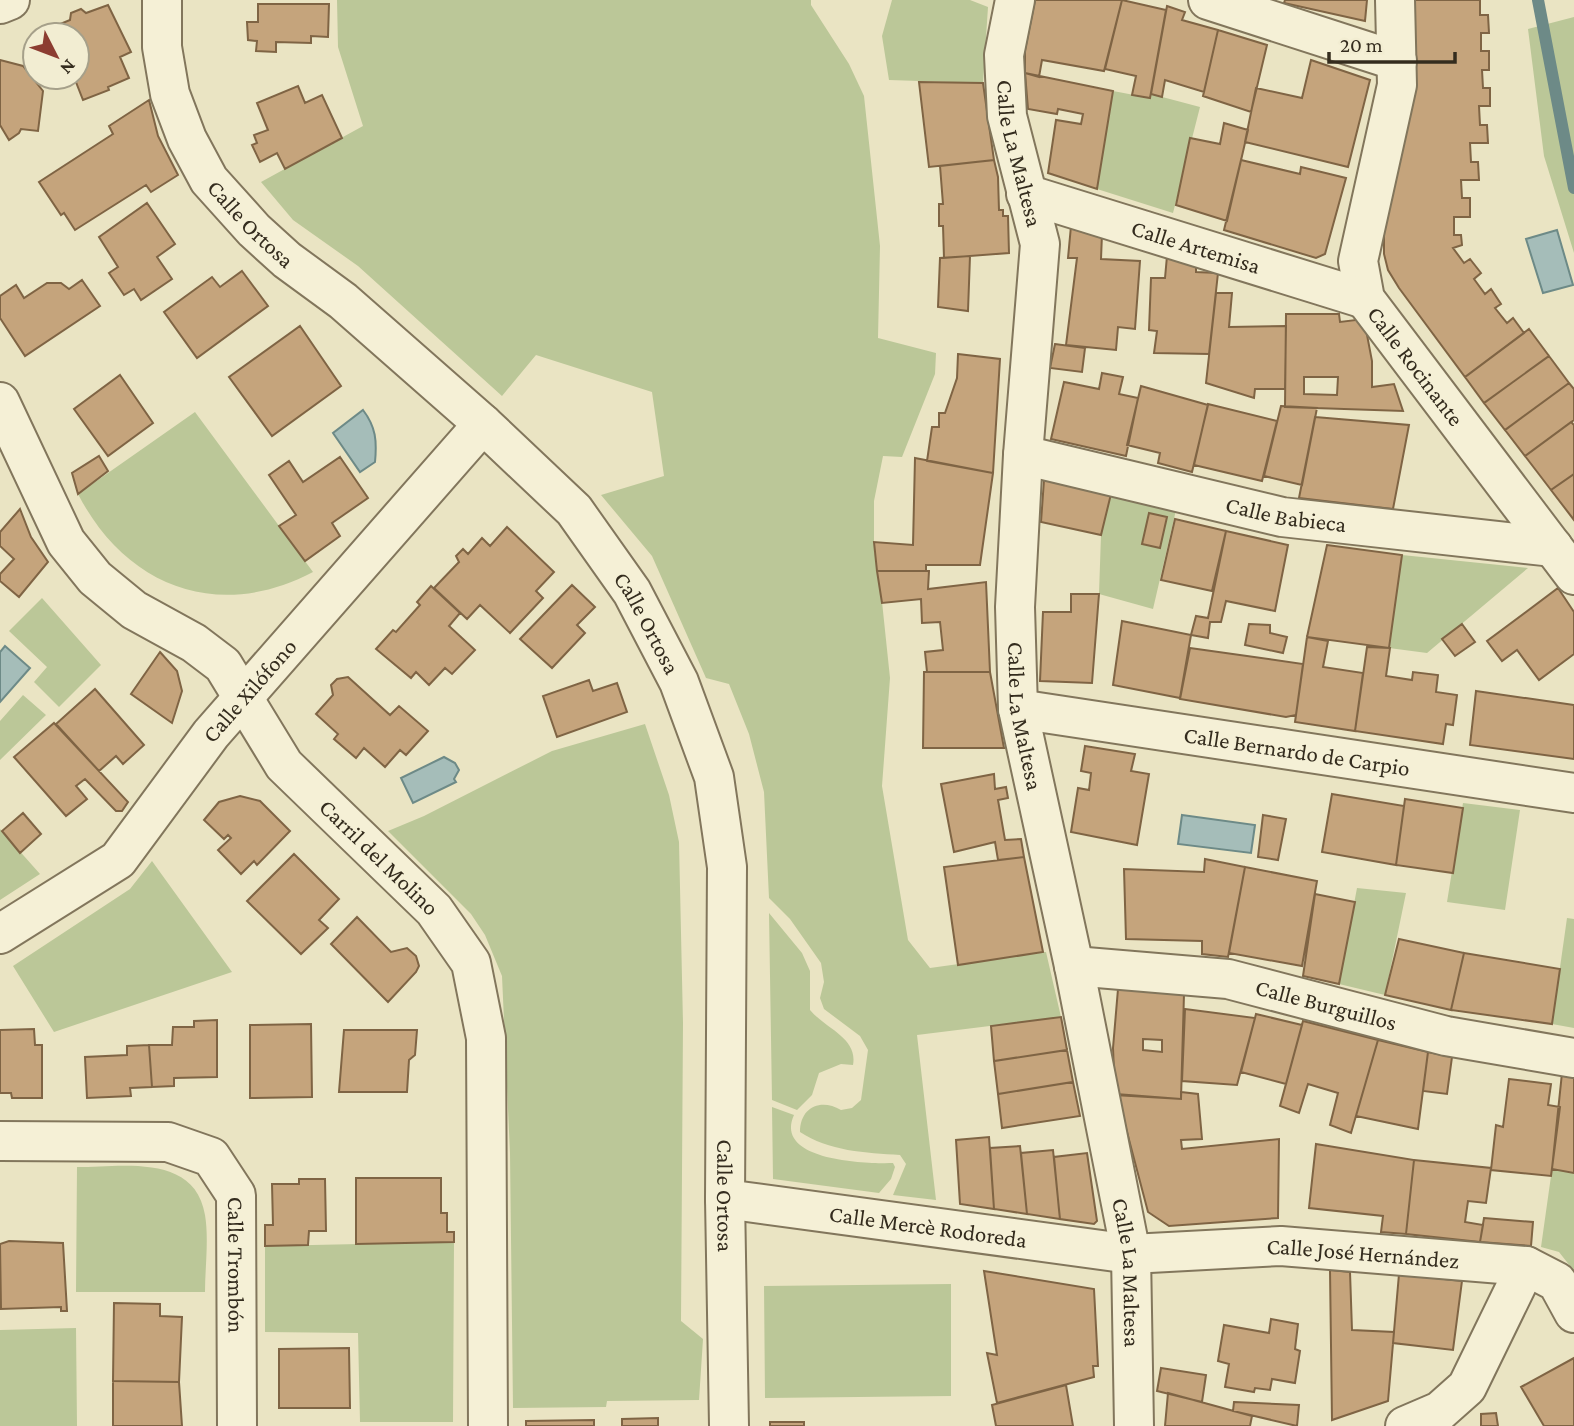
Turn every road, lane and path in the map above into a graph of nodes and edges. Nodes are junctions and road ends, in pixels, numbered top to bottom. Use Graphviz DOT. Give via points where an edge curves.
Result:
graph roads {
  1 [pos="10,0"];
  2 [pos="162,0"];
  3 [pos="1015,0"];
  4 [pos="1208,0"];
  5 [pos="1395,0"];
  6 [pos="0,4"];
  7 [pos="1397,61"];
  8 [pos="1026,194"];
  9 [pos="1365,299"];
  10 [pos="0,402"];
  11 [pos="483,424"];
  12 [pos="1023,455"];
  13 [pos="1564,561"];
  14 [pos="244,698"];
  15 [pos="1018,709"];
  16 [pos="1574,793"];
  17 [pos="0,934"];
  18 [pos="1074,966"];
  19 [pos="1574,1058"];
  20 [pos="0,1141"];
  21 [pos="725,1199"];
  22 [pos="1131,1254"];
  23 [pos="1526,1266"];
  24 [pos="1574,1313"];
  25 [pos="1443,1419"];
  26 [pos="237,1426"];
  27 [pos="488,1426"];
  28 [pos="729,1426"];
  29 [pos="1134,1426"];
  30 [pos="1405,1426"];
  1 -- 6 [label="street"];
  2 -- 11 [label="street, Calle Ortosa" via="162,47 170,94 209,180 287,260 344,301"];
  3 -- 8 [label="street, Calle La Maltesa" via="1004,55 1007,116"];
  4 -- 7 [label="street"];
  5 -- 7 [label="street, Calle Rocinante"];
  7 -- 9 [label="street, Calle Rocinante" via="1397,85 1358,261"];
  8 -- 9 [label="street, Calle Artemisa"];
  8 -- 12 [label="street, Calle La Maltesa" via="1040,244"];
  9 -- 13 [label="street, Calle Rocinante"];
  10 -- 14 [label="street, Carril del Molino" via="66,542 80,560 134,610 223,665"];
  11 -- 14 [label="street, Calle Xilófono"];
  11 -- 21 [label="street, Calle Ortosa" via="574,510 632,592 679,682 714,777 727,867"];
  12 -- 13 [label="street, Calle Babieca" via="1282,517"];
  12 -- 15 [label="street, Calle La Maltesa" via="1015,607"];
  14 -- 17 [label="street, Calle Xilófono" via="211,734 118,860"];
  14 -- 27 [label="street, Carril del Molino" via="284,765 434,910 471,963 486,1038"];
  15 -- 16 [label="street, Calle Bernardo de Carpio"];
  15 -- 18 [label="street, Calle La Maltesa"];
  18 -- 19 [label="street, Calle Burguillos" via="1228,979 1446,1036"];
  18 -- 22 [label="street, Calle La Maltesa"];
  20 -- 26 [label="street, Calle Trombón" via="168,1142 211,1157 236,1195"];
  21 -- 22 [label="street, Calle Mercè Rodoreda"];
  21 -- 28 [label="street, Calle Ortosa"];
  22 -- 23 [label="street, Calle José Hernández" via="1281,1246"];
  22 -- 29 [label="street, Calle La Maltesa"];
  23 -- 24 [label="street, Calle José Hernández" via="1557,1282"];
  23 -- 25 [label="street" via="1467,1387"];
  25 -- 30 [label="street"];
}
